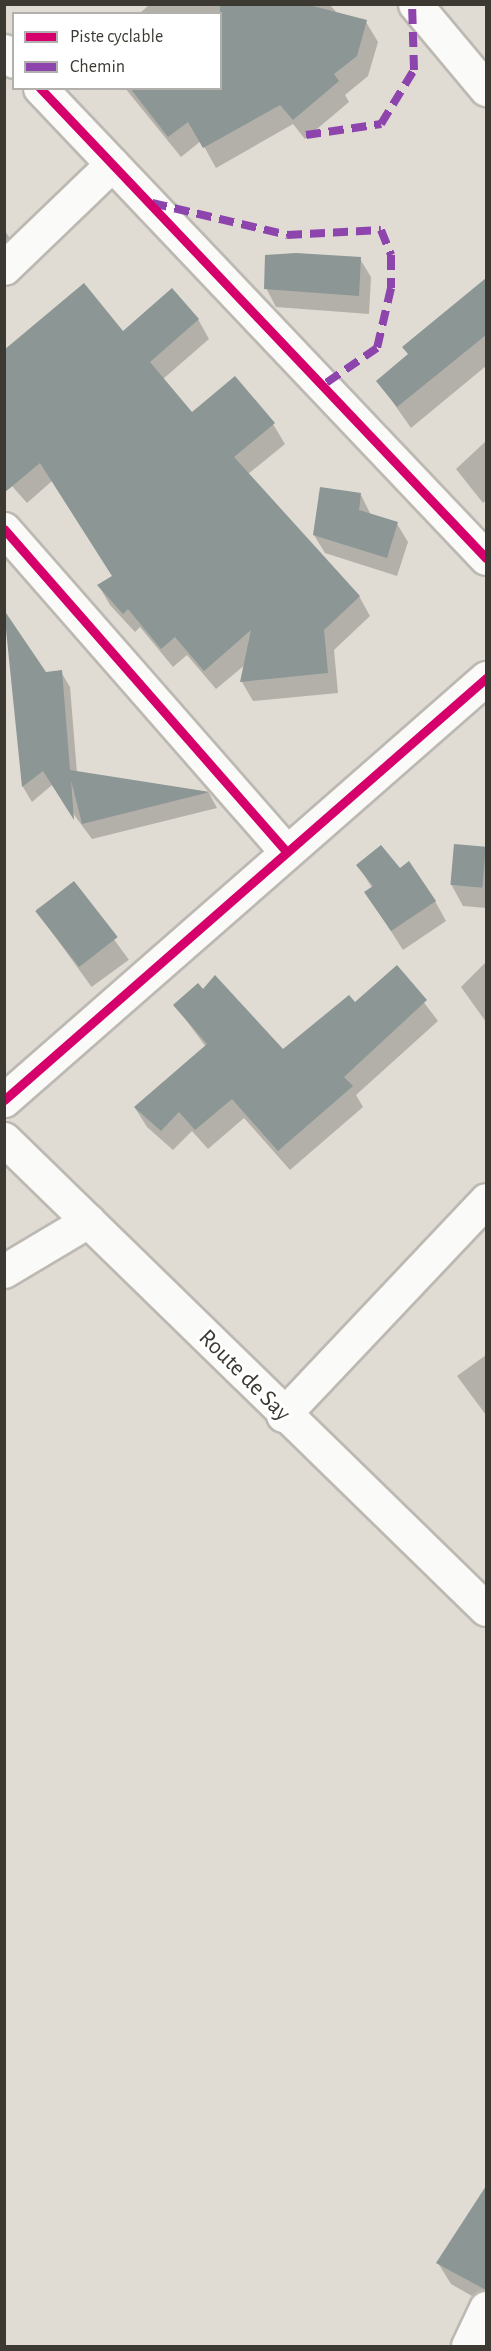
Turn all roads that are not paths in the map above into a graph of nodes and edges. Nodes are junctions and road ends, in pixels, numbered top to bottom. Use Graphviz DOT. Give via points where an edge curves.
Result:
graph roads {
  1 [pos="415,4"];
  2 [pos="486,89"];
  3 [pos="42,90"];
  4 [pos="112,164"];
  5 [pos="4,268"];
  6 [pos="4,529"];
  7 [pos="486,558"];
  8 [pos="486,678"];
  9 [pos="287,852"];
  10 [pos="4,1100"];
  11 [pos="4,1139"];
  12 [pos="486,1200"];
  13 [pos="88,1221"];
  14 [pos="4,1271"];
  15 [pos="283,1415"];
  16 [pos="486,1609"];
  17 [pos="486,2308"];
  18 [pos="468,2346"];
  1 -- 2 [label="street"];
  3 -- 4 [label="street"];
  4 -- 5 [label="street"];
  4 -- 7 [label="street"];
  6 -- 9 [label="street"];
  8 -- 9 [label="street"];
  9 -- 10 [label="street"];
  11 -- 13 [label="street, Route de Say"];
  12 -- 15 [label="street"];
  13 -- 14 [label="street"];
  13 -- 15 [label="street, Route de Say"];
  15 -- 16 [label="street, Route de Say"];
  17 -- 18 [label="street"];
}
